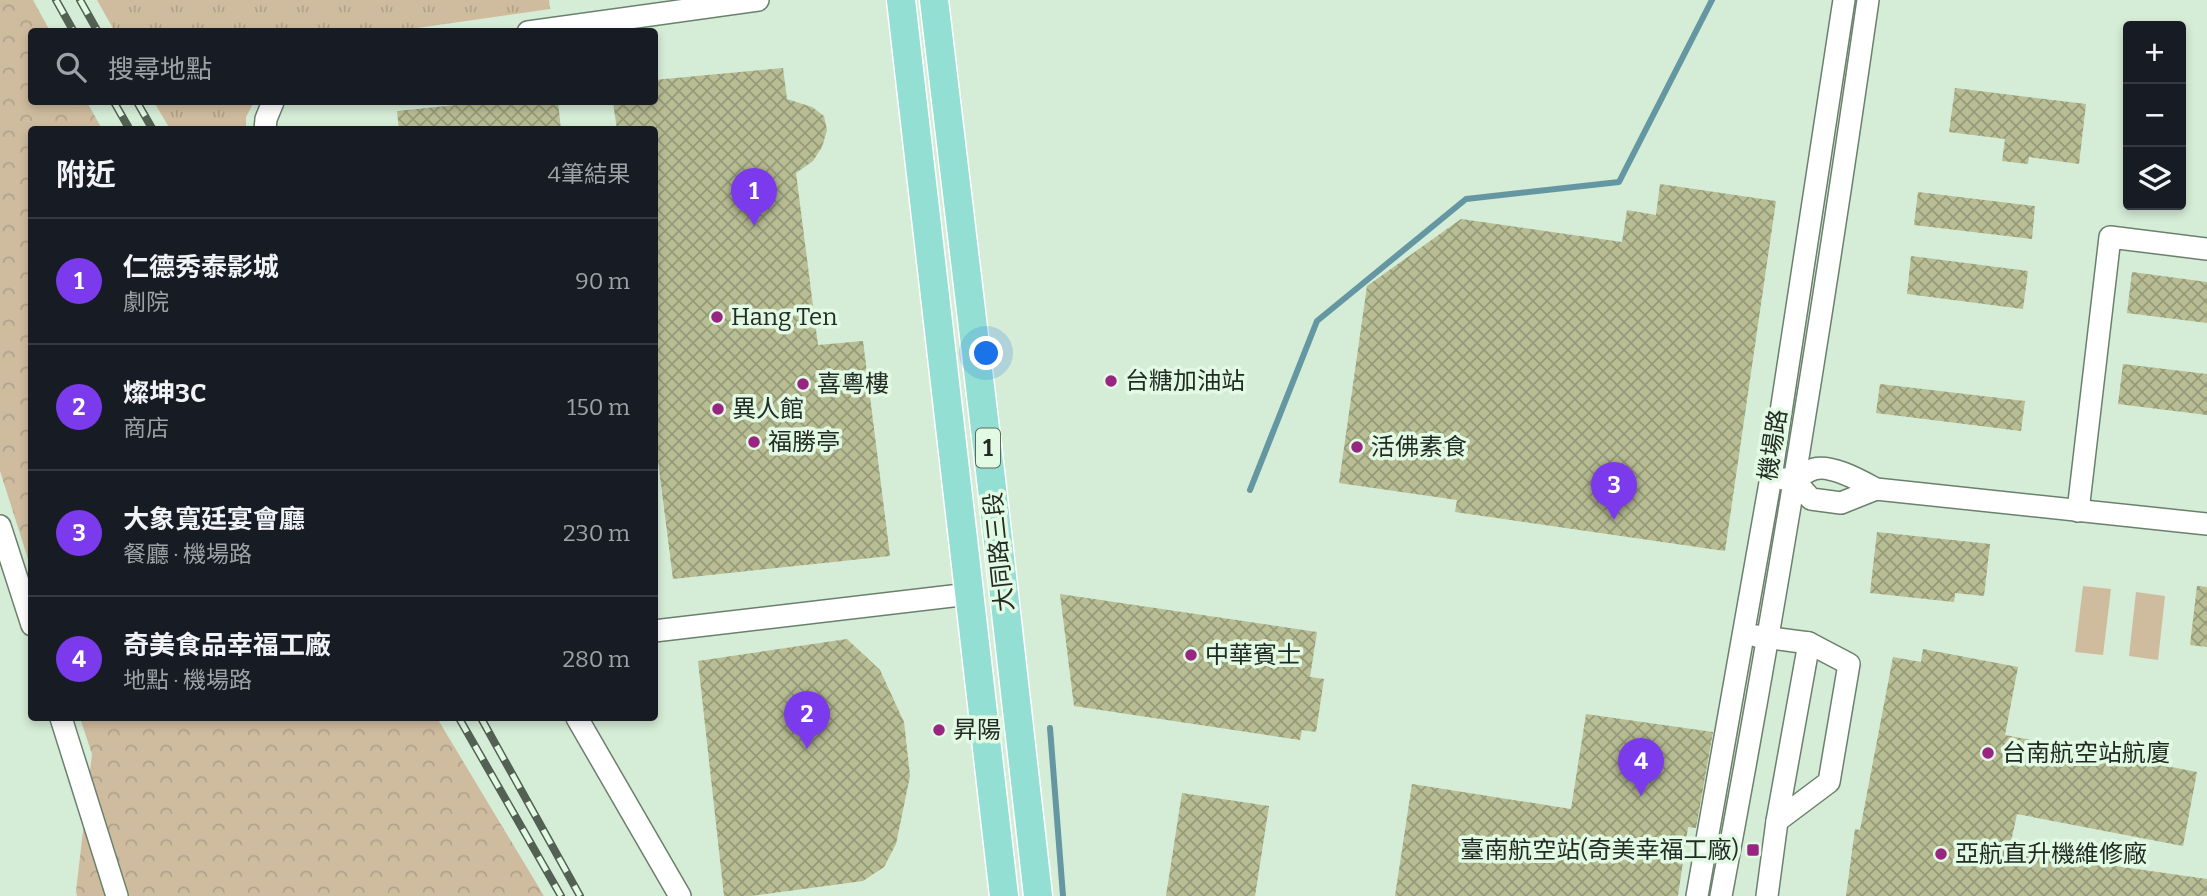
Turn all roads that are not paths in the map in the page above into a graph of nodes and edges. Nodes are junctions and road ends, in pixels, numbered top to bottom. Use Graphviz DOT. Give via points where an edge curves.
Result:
graph roads {
  1 [pos="758,0"];
  2 [pos="901,0"];
  3 [pos="934,0"];
  4 [pos="1844,0"];
  5 [pos="1868,0"];
  6 [pos="557,28"];
  7 [pos="272,105"];
  8 [pos="265,126"];
  9 [pos="2207,249"];
  10 [pos="1772,477"];
  11 [pos="1794,480"];
  12 [pos="1877,489"];
  13 [pos="2078,511"];
  14 [pos="2207,524"];
  15 [pos="0,526"];
  16 [pos="969,594"];
  17 [pos="28,613"];
  18 [pos="658,631"];
  19 [pos="1745,634"];
  20 [pos="1768,638"];
  21 [pos="1809,643"];
  22 [pos="62,721"];
  23 [pos="579,721"];
  24 [pos="1777,821"];
  25 [pos="117,896"];
  26 [pos="680,896"];
  27 [pos="1004,896"];
  28 [pos="1038,896"];
  29 [pos="1697,896"];
  30 [pos="1721,896"];
  31 [pos="1767,896"];
  1 -- 6 [label="street"];
  2 -- 16 [label="main road, 大同路三段 / 1"];
  3 -- 28 [label="main road, 大同路三段 / 1"];
  4 -- 10 [label="street, 機場路"];
  5 -- 11 [label="street, 機場路"];
  7 -- 8 [label="street"];
  9 -- 13 [label="street" via="2110,237"];
  10 -- 11 [label="street"];
  10 -- 19 [label="street, 機場路"];
  11 -- 12 [label="street" via="1816,468 1845,473"];
  11 -- 12 [label="street" via="1811,499 1841,503"];
  11 -- 20 [label="street, 機場路"];
  12 -- 13 [label="street"];
  13 -- 14 [label="street"];
  15 -- 17 [label="street"];
  16 -- 18 [label="street"];
  16 -- 27 [label="main road, 大同路三段 / 1"];
  19 -- 20 [label="street"];
  19 -- 29 [label="street, 機場路"];
  20 -- 21 [label="street"];
  20 -- 30 [label="street, 機場路"];
  21 -- 24 [label="street"];
  21 -- 24 [label="street" via="1849,664 1829,782"];
  22 -- 25 [label="street"];
  23 -- 26 [label="street"];
  24 -- 31 [label="street"];
}
